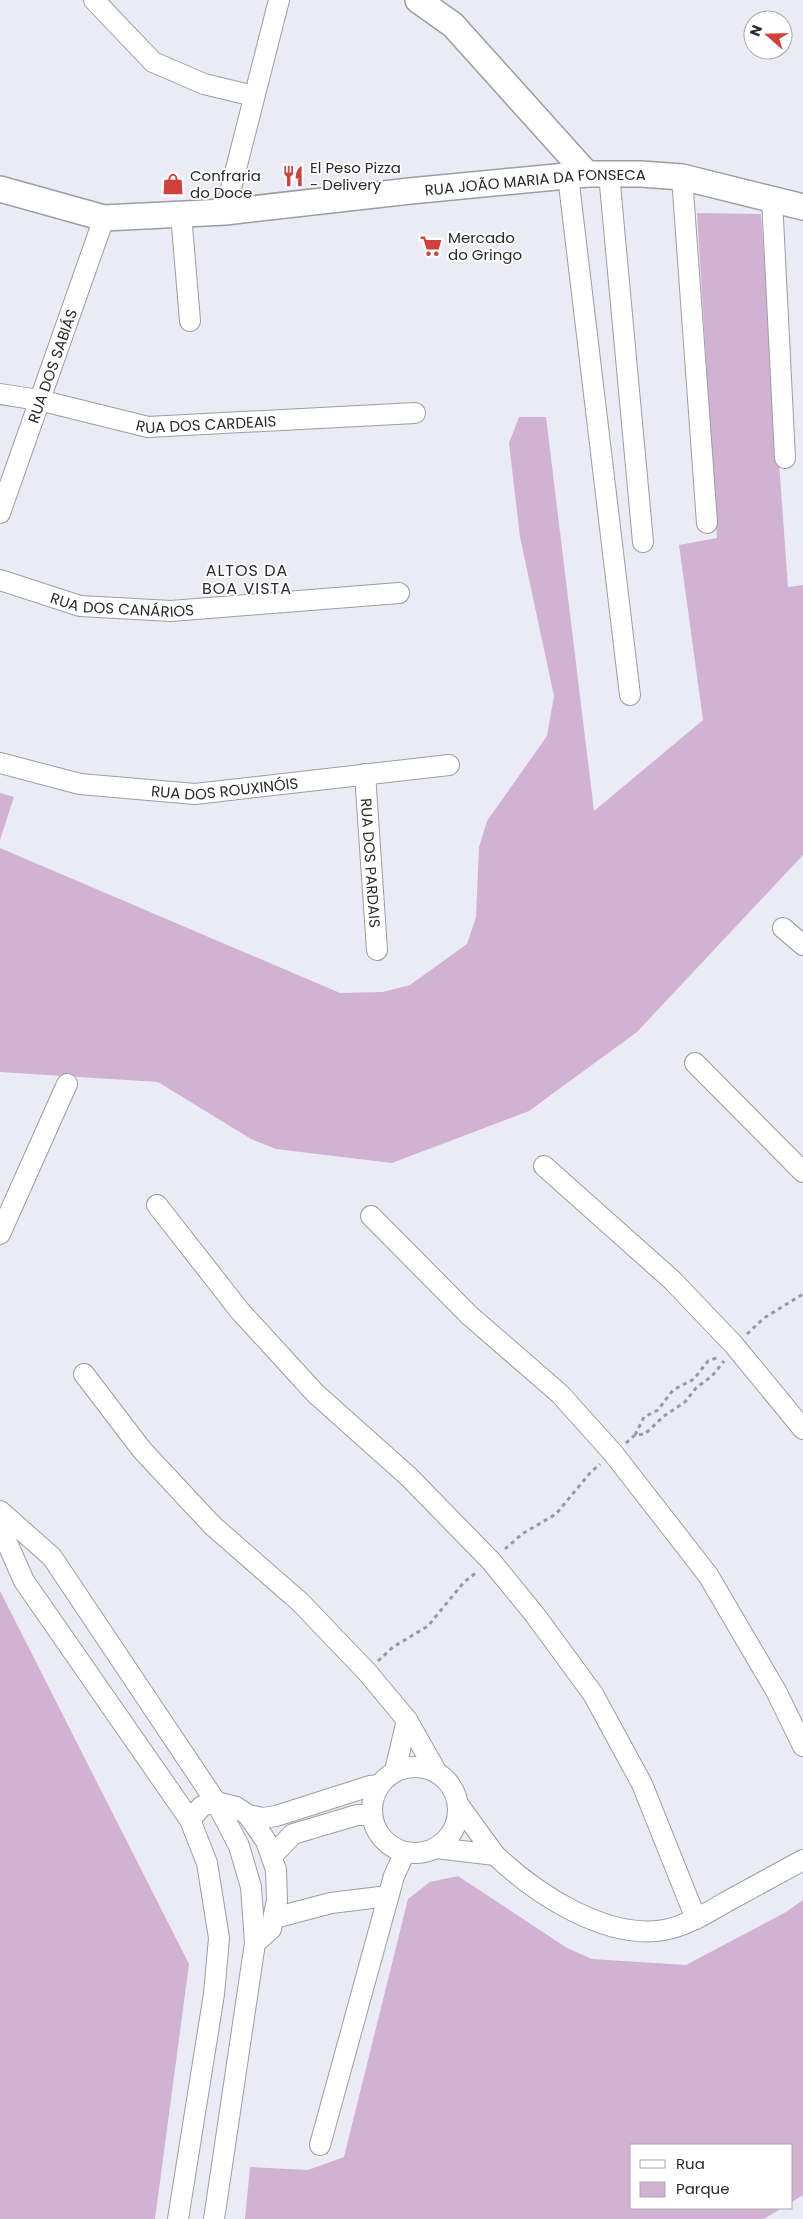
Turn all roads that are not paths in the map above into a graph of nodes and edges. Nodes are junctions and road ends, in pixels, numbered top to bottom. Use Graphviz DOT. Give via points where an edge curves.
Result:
graph roads {
  1 [pos="94,0"];
  2 [pos="279,0"];
  3 [pos="418,0"];
  4 [pos="254,96"];
  5 [pos="564,150"];
  6 [pos="578,176"];
  7 [pos="682,177"];
  8 [pos="0,189"];
  9 [pos="772,199"];
  10 [pos="803,207"];
  11 [pos="225,212"];
  12 [pos="181,214"];
  13 [pos="104,218"];
  14 [pos="190,321"];
  15 [pos="0,394"];
  16 [pos="39,400"];
  17 [pos="415,413"];
  18 [pos="785,458"];
  19 [pos="0,513"];
  20 [pos="707,523"];
  21 [pos="643,542"];
  22 [pos="0,580"];
  23 [pos="398,594"];
  24 [pos="630,694"];
  25 [pos="0,763"];
  26 [pos="450,765"];
  27 [pos="365,774"];
  28 [pos="783,928"];
  29 [pos="803,945"];
  30 [pos="377,950"];
  31 [pos="695,1063"];
  32 [pos="67,1084"];
  33 [pos="544,1166"];
  34 [pos="803,1172"];
  35 [pos="157,1205"];
  36 [pos="371,1216"];
  37 [pos="0,1234"];
  38 [pos="84,1374"];
  39 [pos="803,1429"];
  40 [pos="0,1510"];
  41 [pos="0,1527"];
  42 [pos="407,1720"];
  43 [pos="803,1746"];
  44 [pos="395,1771"];
  45 [pos="436,1771"];
  46 [pos="379,1785"];
  47 [pos="216,1802"];
  48 [pos="458,1804"];
  49 [pos="248,1815"];
  50 [pos="372,1815"];
  51 [pos="190,1820"];
  52 [pos="436,1848"];
  53 [pos="405,1852"];
  54 [pos="495,1855"];
  55 [pos="272,1856"];
  56 [pos="803,1860"];
  57 [pos="388,1896"];
  58 [pos="274,1918"];
  59 [pos="696,1918"];
  60 [pos="255,1943"];
  61 [pos="320,2144"];
  62 [pos="178,2219"];
  63 [pos="214,2219"];
  1 -- 4 [label="street" via="153,62 204,84"];
  2 -- 4 [label="street"];
  3 -- 5 [label="main road" via="453,25"];
  4 -- 11 [label="street"];
  5 -- 6 [label="main road"];
  5 -- 6 [label="main road" via="590,161"];
  6 -- 7 [label="main road, RUA JOÃO MARIA DA FONSECA"];
  6 -- 11 [label="main road, RUA JOÃO MARIA DA FONSECA"];
  6 -- 21 [label="street"];
  6 -- 24 [label="street"];
  7 -- 9 [label="main road, RUA JOÃO MARIA DA FONSECA"];
  7 -- 20 [label="street"];
  8 -- 13 [label="main road, RUA JOÃO MARIA DA FONSECA"];
  9 -- 10 [label="main road, RUA JOÃO MARIA DA FONSECA"];
  9 -- 18 [label="street"];
  11 -- 12 [label="main road, RUA JOÃO MARIA DA FONSECA"];
  12 -- 13 [label="main road, RUA JOÃO MARIA DA FONSECA"];
  12 -- 14 [label="street"];
  13 -- 16 [label="street, RUA DOS SABIÁS"];
  15 -- 16 [label="street, RUA DOS CARDEAIS"];
  16 -- 17 [label="street, RUA DOS CARDEAIS" via="148,428"];
  16 -- 19 [label="street, RUA DOS SABIÁS"];
  22 -- 23 [label="street, RUA DOS CANÁRIOS" via="80,606 171,611"];
  25 -- 27 [label="street, RUA DOS ROUXINÓIS" via="80,784 194,794"];
  26 -- 27 [label="street, RUA DOS ROUXINÓIS"];
  27 -- 30 [label="street, RUA DOS PARDAIS"];
  28 -- 29 [label="street"];
  31 -- 34 [label="street"];
  32 -- 37 [label="street"];
  33 -- 39 [label="street" via="672,1280 734,1345"];
  35 -- 59 [label="street" via="240,1311 308,1386 409,1477 491,1561 534,1615 593,1694 642,1784"];
  36 -- 43 [label="street" via="469,1315 560,1394 614,1453 708,1575 776,1692"];
  38 -- 42 [label="street" via="149,1457 213,1526 300,1602 367,1672"];
  40 -- 47 [label="street" via="52,1557"];
  41 -- 51 [label="street" via="24,1581"];
  42 -- 44 [label="street"];
  42 -- 45 [label="street"];
  44 -- 45 [label="street" via="415,1766"];
  44 -- 46 [label="street"];
  45 -- 48 [label="street" via="451,1785"];
  46 -- 49 [label="street" via="276,1816"];
  46 -- 50 [label="street"];
  47 -- 49 [label="street" via="236,1807"];
  47 -- 51 [label="street" via="202,1806"];
  47 -- 60 [label="street" via="239,1846 251,1887"];
  48 -- 52 [label="street" via="456,1825"];
  48 -- 54 [label="street"];
  49 -- 55 [label="street"];
  50 -- 53 [label="street" via="383,1839"];
  50 -- 55 [label="street" via="357,1815 293,1834"];
  51 -- 62 [label="street" via="207,1863 219,1938 214,1994"];
  52 -- 53 [label="street" via="420,1853"];
  52 -- 54 [label="street"];
  53 -- 57 [label="street"];
  54 -- 59 [label="street" via="543,1893 601,1924 632,1930 664,1930"];
  55 -- 58 [label="street" via="278,1885"];
  56 -- 59 [label="street"];
  57 -- 58 [label="street" via="331,1903"];
  57 -- 61 [label="street"];
  58 -- 60 [label="street" via="271,1929"];
  60 -- 63 [label="street"];
}
